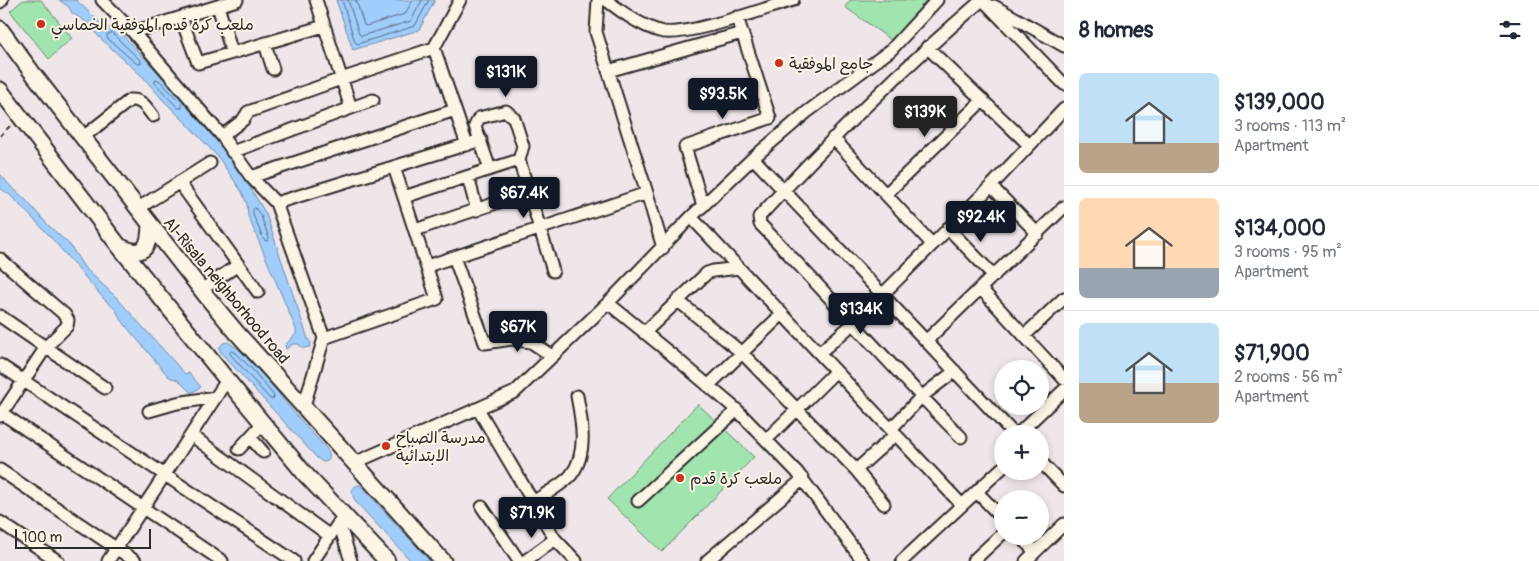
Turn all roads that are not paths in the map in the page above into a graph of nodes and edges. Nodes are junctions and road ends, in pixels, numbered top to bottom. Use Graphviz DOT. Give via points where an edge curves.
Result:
graph roads {
  1 [pos="102,0"];
  2 [pos="237,0"];
  3 [pos="316,0"];
  4 [pos="460,0"];
  5 [pos="598,0"];
  6 [pos="606,0"];
  7 [pos="793,0"];
  8 [pos="937,0"];
  9 [pos="983,0"];
  10 [pos="218,6"];
  11 [pos="737,17"];
  12 [pos="181,18"];
  13 [pos="324,26"];
  14 [pos="0,29"];
  15 [pos="133,32"];
  16 [pos="742,33"];
  17 [pos="265,44"];
  18 [pos="1064,46"];
  19 [pos="927,47"];
  20 [pos="434,48"];
  21 [pos="232,53"];
  22 [pos="273,69"];
  23 [pos="608,71"];
  24 [pos="341,79"];
  25 [pos="1064,84"];
  26 [pos="0,90"];
  27 [pos="373,100"];
  28 [pos="983,100"];
  29 [pos="351,108"];
  30 [pos="1064,109"];
  31 [pos="455,110"];
  32 [pos="153,116"];
  33 [pos="222,136"];
  34 [pos="82,138"];
  35 [pos="833,138"];
  36 [pos="481,140"];
  37 [pos="467,145"];
  38 [pos="1029,145"];
  39 [pos="232,152"];
  40 [pos="753,158"];
  41 [pos="519,160"];
  42 [pos="210,162"];
  43 [pos="394,167"];
  44 [pos="490,170"];
  45 [pos="468,177"];
  46 [pos="251,178"];
  47 [pos="179,182"];
  48 [pos="990,186"];
  49 [pos="783,190"];
  50 [pos="529,192"];
  51 [pos="647,193"];
  52 [pos="886,194"];
  53 [pos="404,197"];
  54 [pos="276,203"];
  55 [pos="703,206"];
  56 [pos="1064,207"];
  57 [pos="137,209"];
  58 [pos="477,210"];
  59 [pos="691,217"];
  60 [pos="150,226"];
  61 [pos="540,228"];
  62 [pos="948,228"];
  63 [pos="415,230"];
  64 [pos="1038,234"];
  65 [pos="932,244"];
  66 [pos="119,246"];
  67 [pos="663,248"];
  68 [pos="170,251"];
  69 [pos="454,257"];
  70 [pos="0,259"];
  71 [pos="238,264"];
  72 [pos="427,266"];
  73 [pos="739,268"];
  74 [pos="554,271"];
  75 [pos="143,274"];
  76 [pos="994,276"];
  77 [pos="981,289"];
  78 [pos="201,290"];
  79 [pos="258,292"];
  80 [pos="882,294"];
  81 [pos="1064,298"];
  82 [pos="677,300"];
  83 [pos="608,303"];
  84 [pos="782,314"];
  85 [pos="0,316"];
  86 [pos="854,323"];
  87 [pos="644,333"];
  88 [pos="1024,336"];
  89 [pos="324,338"];
  90 [pos="926,341"];
  91 [pos="46,347"];
  92 [pos="742,353"];
  93 [pos="819,353"];
  94 [pos="552,356"];
  95 [pos="0,365"];
  96 [pos="836,371"];
  97 [pos="955,371"];
  98 [pos="227,380"];
  99 [pos="1064,380"];
  100 [pos="24,381"];
  101 [pos="708,386"];
  102 [pos="105,388"];
  103 [pos="1064,390"];
  104 [pos="577,396"];
  105 [pos="216,397"];
  106 [pos="921,397"];
  107 [pos="304,406"];
  108 [pos="478,409"];
  109 [pos="797,409"];
  110 [pos="737,410"];
  111 [pos="149,411"];
  112 [pos="1,414"];
  113 [pos="264,422"];
  114 [pos="1007,425"];
  115 [pos="1026,425"];
  116 [pos="893,432"];
  117 [pos="191,435"];
  118 [pos="250,437"];
  119 [pos="962,437"];
  120 [pos="766,440"];
  121 [pos="239,449"];
  122 [pos="262,452"];
  123 [pos="354,462"];
  124 [pos="0,470"];
  125 [pos="856,470"];
  126 [pos="1049,470"];
  127 [pos="165,475"];
  128 [pos="994,476"];
  129 [pos="803,479"];
  130 [pos="1063,483"];
  131 [pos="977,492"];
  132 [pos="638,501"];
  133 [pos="533,502"];
  134 [pos="884,504"];
  135 [pos="962,505"];
  136 [pos="482,506"];
  137 [pos="143,508"];
  138 [pos="994,510"];
  139 [pos="341,519"];
  140 [pos="0,522"];
  141 [pos="1064,524"];
  142 [pos="330,536"];
  143 [pos="555,539"];
  144 [pos="994,541"];
  145 [pos="1028,545"];
  146 [pos="116,548"];
  147 [pos="1035,552"];
  148 [pos="58,561"];
  149 [pos="108,561"];
  150 [pos="135,561"];
  151 [pos="222,561"];
  152 [pos="294,561"];
  153 [pos="313,561"];
  154 [pos="351,561"];
  155 [pos="387,561"];
  156 [pos="443,561"];
  157 [pos="518,561"];
  158 [pos="525,561"];
  159 [pos="576,561"];
  160 [pos="707,561"];
  161 [pos="863,561"];
  162 [pos="902,561"];
  163 [pos="973,561"];
  164 [pos="1026,561"];
  1 -- 15 [label="street"];
  2 -- 10 [label="street"];
  3 -- 13 [label="street"];
  4 -- 20 [label="street"];
  5 -- 23 [label="street" via="596,32"];
  6 -- 11 [label="street" via="625,15 660,32 687,31"];
  7 -- 11 [label="street"];
  8 -- 40 [label="street" via="891,50 807,112"];
  9 -- 18 [label="street"];
  9 -- 19 [label="street"];
  9 -- 25 [label="street"];
  10 -- 12 [label="street"];
  10 -- 21 [label="street"];
  11 -- 16 [label="street"];
  12 -- 15 [label="street"];
  12 -- 21 [label="street" via="198,63"];
  13 -- 17 [label="street"];
  13 -- 24 [label="street"];
  14 -- 34 [label="main road, Al-Risala neighborhood road"];
  15 -- 33 [label="street"];
  16 -- 23 [label="street"];
  16 -- 55 [label="street" via="770,118 685,147"];
  17 -- 21 [label="street"];
  17 -- 22 [label="street"];
  19 -- 28 [label="street"];
  19 -- 35 [label="street"];
  20 -- 24 [label="street"];
  20 -- 31 [label="street"];
  23 -- 51 [label="street"];
  24 -- 29 [label="street"];
  24 -- 33 [label="street" via="248,112"];
  26 -- 66 [label="main road"];
  27 -- 29 [label="street"];
  28 -- 38 [label="street"];
  28 -- 52 [label="street"];
  29 -- 39 [label="street"];
  30 -- 38 [label="street"];
  31 -- 37 [label="street"];
  31 -- 46 [label="street"];
  32 -- 34 [label="street" via="142,102 130,100"];
  33 -- 39 [label="street"];
  34 -- 57 [label="main road, Al-Risala neighborhood road"];
  35 -- 49 [label="street"];
  35 -- 52 [label="street"];
  36 -- 37 [label="street"];
  36 -- 41 [label="street" via="475,126 479,118 506,111 514,118 523,146"];
  36 -- 44 [label="street"];
  37 -- 43 [label="street"];
  38 -- 48 [label="street"];
  39 -- 46 [label="street"];
  40 -- 49 [label="street"];
  40 -- 55 [label="street"];
  41 -- 44 [label="street"];
  41 -- 50 [label="street"];
  42 -- 47 [label="street"];
  43 -- 53 [label="street"];
  43 -- 54 [label="street"];
  44 -- 45 [label="street"];
  45 -- 53 [label="street"];
  45 -- 58 [label="street"];
  46 -- 54 [label="street"];
  47 -- 57 [label="street"];
  47 -- 71 [label="street"];
  48 -- 62 [label="street"];
  48 -- 64 [label="street"];
  49 -- 80 [label="street"];
  49 -- 86 [label="street" via="759,217 760,224"];
  50 -- 58 [label="street"];
  50 -- 61 [label="street"];
  51 -- 61 [label="street"];
  51 -- 67 [label="street"];
  52 -- 65 [label="street"];
  53 -- 63 [label="street"];
  54 -- 89 [label="street"];
  55 -- 59 [label="street"];
  56 -- 64 [label="street"];
  57 -- 60 [label="main road, Al-Risala neighborhood road"];
  58 -- 63 [label="street"];
  59 -- 67 [label="street"];
  59 -- 73 [label="street"];
  60 -- 66 [label="main road" via="150,241 141,250 129,251"];
  60 -- 68 [label="main road, Al-Risala neighborhood road"];
  61 -- 69 [label="street"];
  61 -- 74 [label="street"];
  62 -- 65 [label="street"];
  62 -- 76 [label="street"];
  63 -- 72 [label="street"];
  64 -- 76 [label="street"];
  65 -- 80 [label="street"];
  66 -- 75 [label="main road"];
  67 -- 83 [label="street"];
  68 -- 75 [label="main road" via="156,251 145,257 141,268"];
  68 -- 78 [label="main road, Al-Risala neighborhood road"];
  69 -- 72 [label="street"];
  69 -- 94 [label="street" via="485,343 512,339 531,342"];
  70 -- 91 [label="street" via="68,320 67,326"];
  71 -- 78 [label="street"];
  71 -- 79 [label="street"];
  72 -- 89 [label="street" via="437,299"];
  73 -- 82 [label="street" via="706,273"];
  73 -- 84 [label="street"];
  75 -- 98 [label="main road"];
  76 -- 77 [label="street"];
  77 -- 88 [label="street"];
  77 -- 90 [label="street"];
  78 -- 107 [label="main road, Al-Risala neighborhood road"];
  80 -- 86 [label="street"];
  80 -- 90 [label="street"];
  81 -- 88 [label="street"];
  82 -- 87 [label="street"];
  82 -- 92 [label="street"];
  83 -- 87 [label="street"];
  83 -- 94 [label="street"];
  84 -- 92 [label="street"];
  84 -- 93 [label="street"];
  85 -- 91 [label="street"];
  86 -- 93 [label="street"];
  86 -- 106 [label="street"];
  87 -- 101 [label="street"];
  88 -- 99 [label="street"];
  89 -- 107 [label="street"];
  90 -- 97 [label="street"];
  91 -- 100 [label="street"];
  91 -- 102 [label="street"];
  92 -- 101 [label="street"];
  92 -- 109 [label="street"];
  93 -- 96 [label="street"];
  94 -- 108 [label="street" via="515,392"];
  95 -- 100 [label="street"];
  96 -- 109 [label="street"];
  96 -- 116 [label="street"];
  97 -- 106 [label="street"];
  97 -- 114 [label="street"];
  98 -- 105 [label="street"];
  98 -- 113 [label="main road"];
  100 -- 112 [label="street"];
  100 -- 127 [label="street"];
  101 -- 110 [label="street"];
  103 -- 115 [label="street"];
  104 -- 133 [label="street" via="582,420 578,463 570,476"];
  105 -- 111 [label="street"];
  105 -- 117 [label="street"];
  106 -- 116 [label="street"];
  106 -- 119 [label="street"];
  107 -- 123 [label="main road, Al-Risala neighborhood road"];
  108 -- 123 [label="street"];
  108 -- 133 [label="street"];
  109 -- 120 [label="street"];
  109 -- 125 [label="street"];
  110 -- 120 [label="street"];
  110 -- 132 [label="street"];
  112 -- 137 [label="street"];
  113 -- 118 [label="street"];
  113 -- 139 [label="main road"];
  116 -- 125 [label="street"];
  116 -- 135 [label="street"];
  117 -- 127 [label="street"];
  117 -- 142 [label="street"];
  118 -- 121 [label="street"];
  118 -- 122 [label="street"];
  120 -- 129 [label="street"];
  123 -- 156 [label="main road, Al-Risala neighborhood road"];
  124 -- 146 [label="street"];
  125 -- 134 [label="street"];
  126 -- 130 [label="street"];
  127 -- 137 [label="street"];
  127 -- 152 [label="street"];
  128 -- 131 [label="street"];
  129 -- 160 [label="street"];
  129 -- 161 [label="street"];
  131 -- 135 [label="street"];
  131 -- 138 [label="street"];
  133 -- 143 [label="street"];
  135 -- 162 [label="street"];
  136 -- 157 [label="street"];
  137 -- 146 [label="street"];
  137 -- 151 [label="street"];
  139 -- 142 [label="street"];
  139 -- 154 [label="street"];
  139 -- 155 [label="main road"];
  140 -- 148 [label="street"];
  141 -- 147 [label="street"];
  142 -- 153 [label="street"];
  143 -- 158 [label="street"];
  143 -- 159 [label="street"];
  144 -- 163 [label="street"];
  145 -- 147 [label="street"];
  146 -- 149 [label="street"];
  146 -- 150 [label="street"];
  147 -- 164 [label="street"];
}
